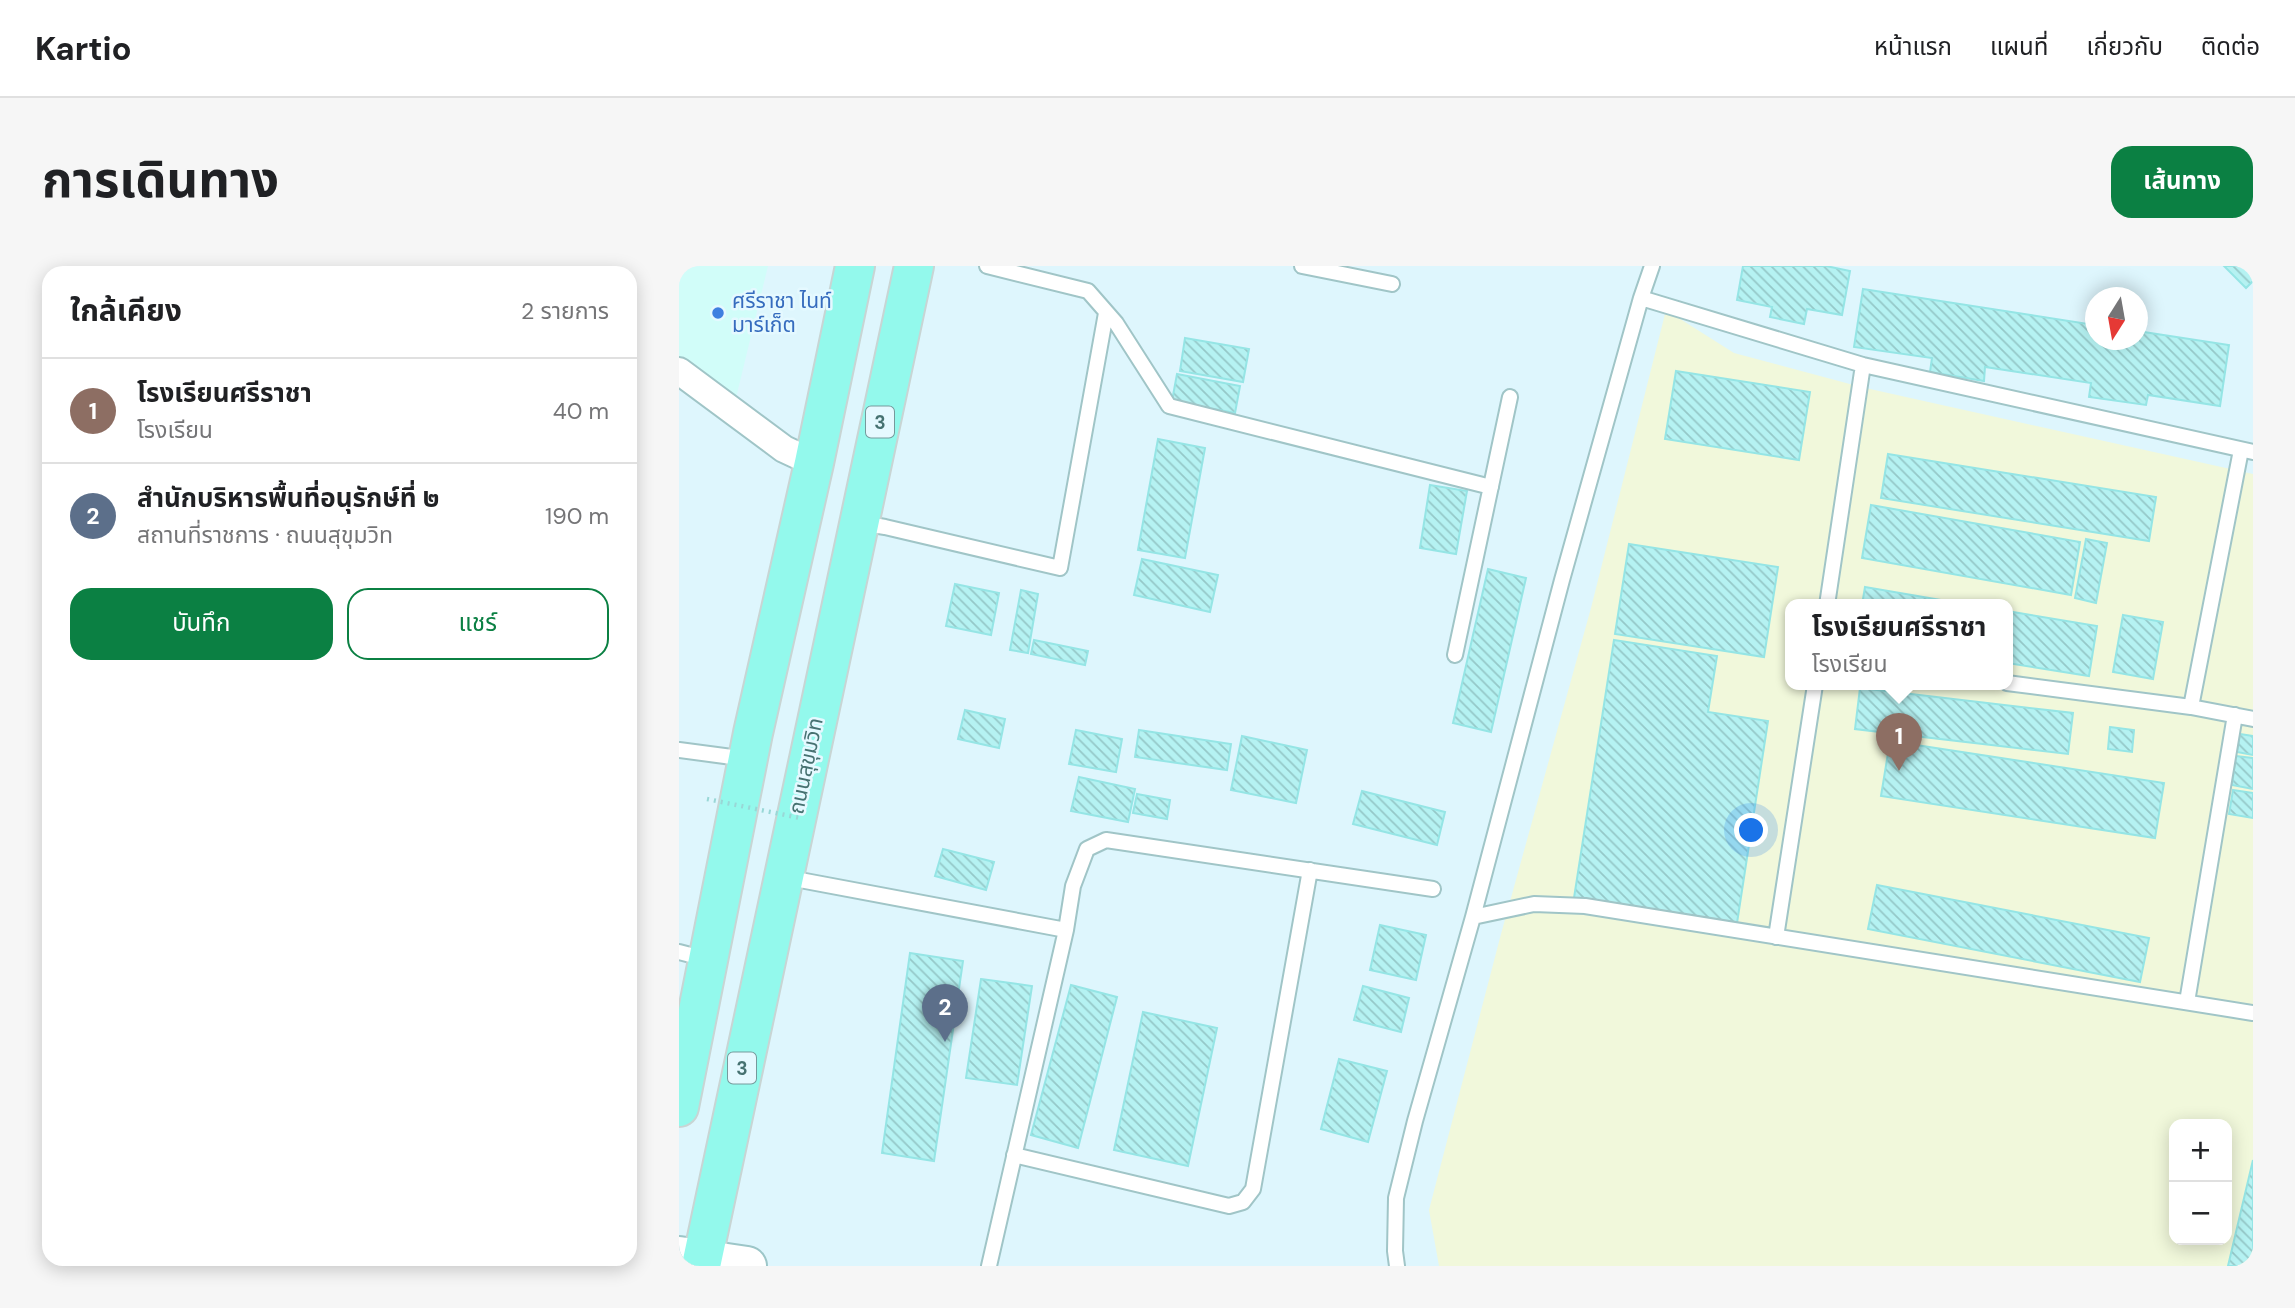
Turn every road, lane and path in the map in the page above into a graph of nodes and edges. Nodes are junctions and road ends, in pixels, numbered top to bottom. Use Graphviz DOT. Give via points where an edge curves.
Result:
graph roads {
  1 [pos="855,266"];
  2 [pos="914,266"];
  3 [pos="987,266"];
  4 [pos="1302,266"];
  5 [pos="1652,266"];
  6 [pos="1392,284"];
  7 [pos="1641,298"];
  8 [pos="1106,313"];
  9 [pos="1863,365"];
  10 [pos="679,371"];
  11 [pos="1510,397"];
  12 [pos="2247,451"];
  13 [pos="814,463"];
  14 [pos="1491,487"];
  15 [pos="859,523"];
  16 [pos="1828,599"];
  17 [pos="1455,654"];
  18 [pos="2013,683"];
  19 [pos="1814,690"];
  20 [pos="2191,707"];
  21 [pos="2235,715"];
  22 [pos="2253,719"];
  23 [pos="679,750"];
  24 [pos="748,760"];
  25 [pos="707,799"];
  26 [pos="800,818"];
  27 [pos="1310,870"];
  28 [pos="782,876"];
  29 [pos="1433,889"];
  30 [pos="1473,917"];
  31 [pos="1066,930"];
  32 [pos="1776,937"];
  33 [pos="693,956"];
  34 [pos="679,994"];
  35 [pos="2187,1002"];
  36 [pos="2253,1013"];
  37 [pos="679,1107"];
  38 [pos="1014,1155"];
  39 [pos="694,1260"];
  40 [pos="747,1266"];
  41 [pos="989,1266"];
  42 [pos="1398,1266"];
  1 -- 13 [label="highway"];
  2 -- 15 [label="highway, ถนนสุขุมวิท / 3"];
  3 -- 8 [label="lane" via="1088,291"];
  4 -- 6 [label="lane"];
  5 -- 7 [label="lane"];
  7 -- 9 [label="lane"];
  7 -- 30 [label="lane"];
  8 -- 14 [label="lane" via="1169,406"];
  8 -- 15 [label="lane" via="1060,568"];
  9 -- 12 [label="lane"];
  9 -- 16 [label="lane"];
  10 -- 13 [label="street" via="784,449"];
  11 -- 14 [label="lane"];
  12 -- 20 [label="lane"];
  13 -- 24 [label="highway"];
  14 -- 17 [label="lane"];
  15 -- 28 [label="highway, ถนนสุขุมวิท / 3"];
  18 -- 20 [label="lane"];
  19 -- 32 [label="lane"];
  20 -- 21 [label="lane"];
  21 -- 22 [label="lane"];
  21 -- 35 [label="lane"];
  23 -- 24 [label="lane"];
  24 -- 33 [label="highway"];
  25 -- 26 [label="path, bridge"];
  27 -- 29 [label="lane"];
  27 -- 31 [label="lane" via="1106,840 1087,849 1073,886"];
  27 -- 38 [label="lane" via="1253,1189 1243,1202 1229,1206"];
  28 -- 31 [label="lane"];
  28 -- 39 [label="highway, ถนนสุขุมวิท / 3"];
  30 -- 32 [label="lane" via="1534,904 1585,906"];
  30 -- 42 [label="lane" via="1396,1198"];
  31 -- 38 [label="lane"];
  32 -- 35 [label="lane"];
  33 -- 34 [label="highway"];
  33 -- 37 [label="highway"];
  35 -- 36 [label="lane"];
  38 -- 41 [label="lane"];
  39 -- 40 [label="main road"];
}
